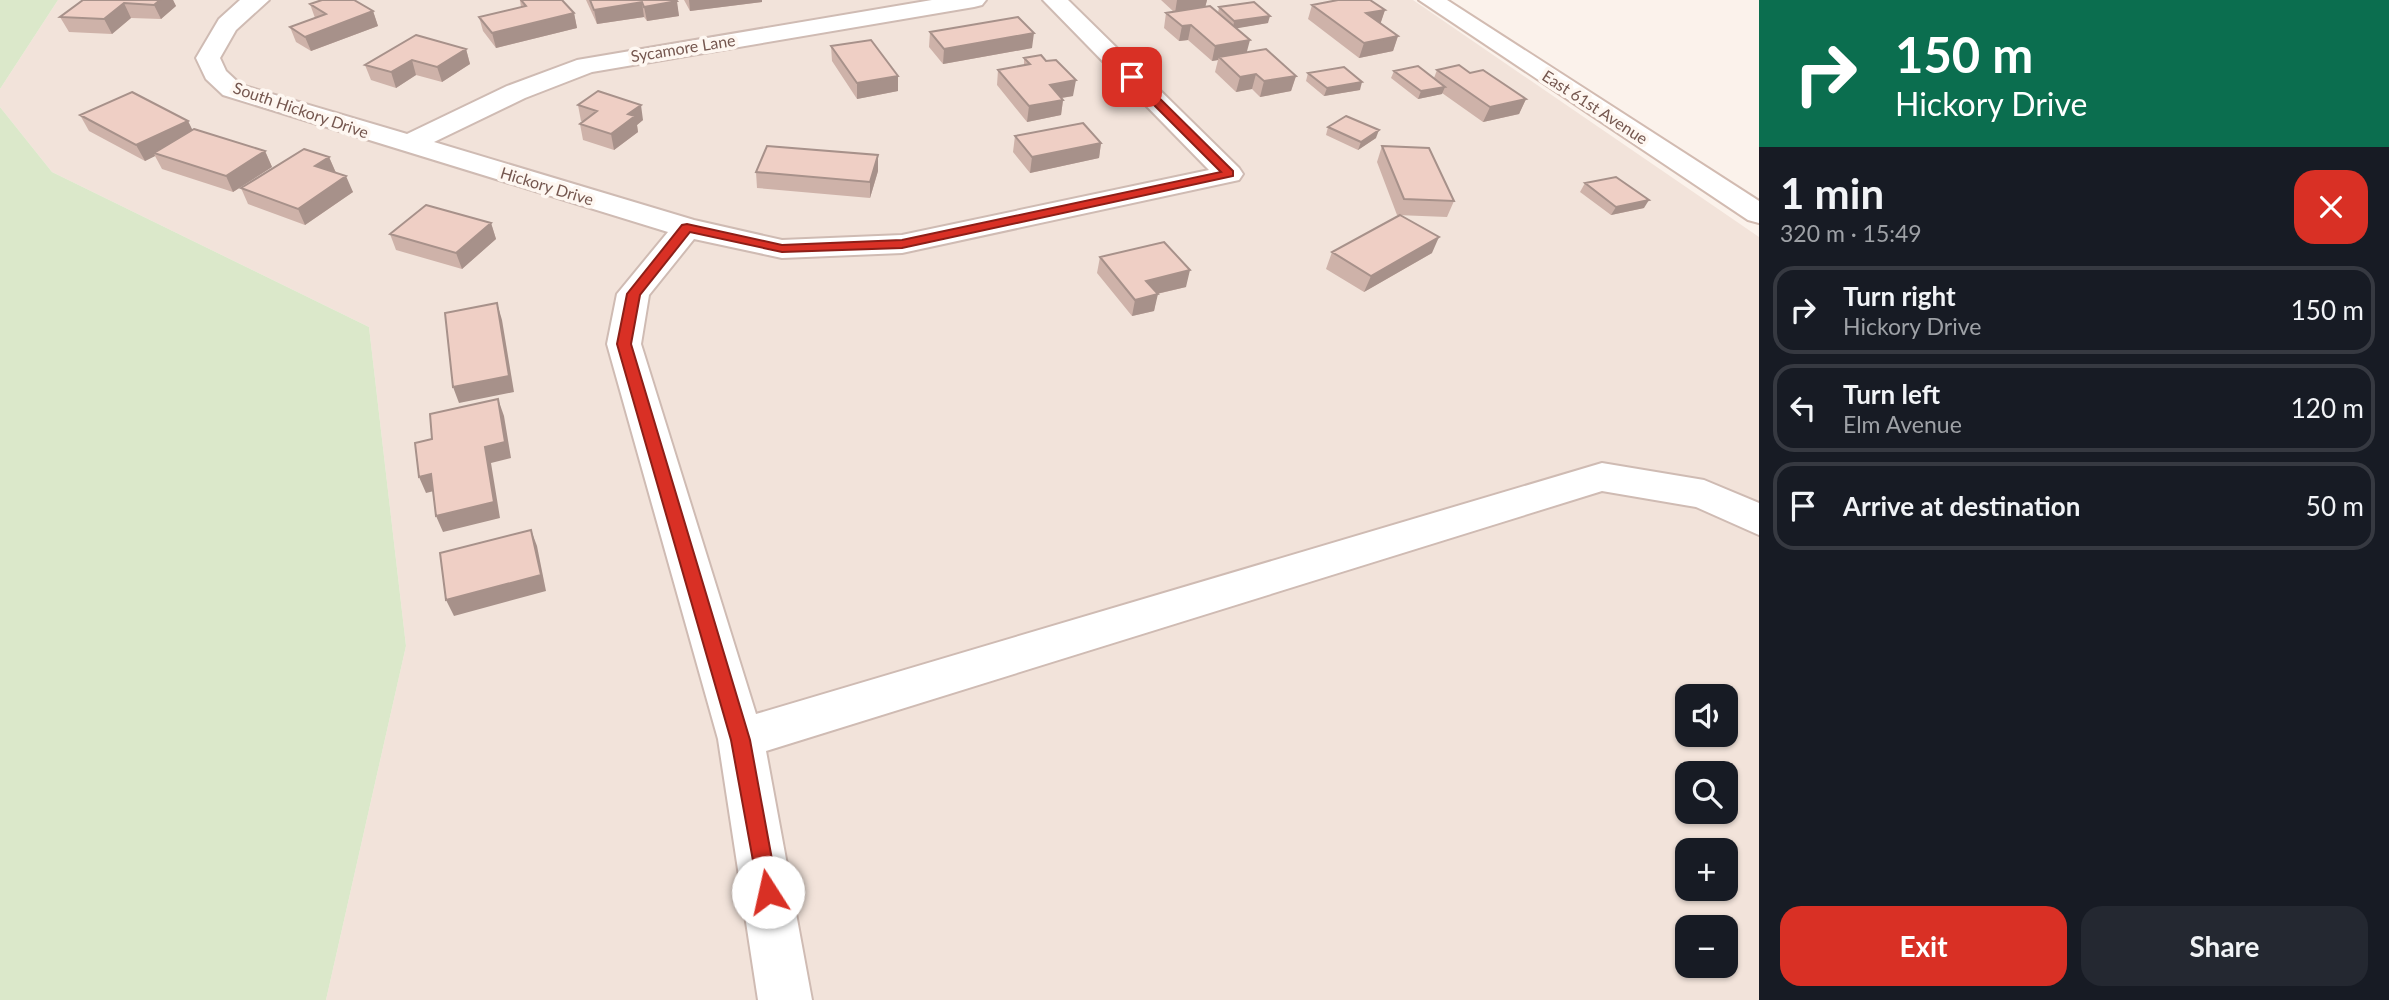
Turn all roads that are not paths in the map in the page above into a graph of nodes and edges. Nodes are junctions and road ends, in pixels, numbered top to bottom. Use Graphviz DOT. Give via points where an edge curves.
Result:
graph roads {
  1 [pos="257,0"];
  2 [pos="974,0"];
  3 [pos="1055,0"];
  4 [pos="1431,0"];
  5 [pos="407,145"];
  6 [pos="1759,214"];
  7 [pos="687,228"];
  8 [pos="1759,520"];
  9 [pos="741,740"];
  10 [pos="785,1000"];
  1 -- 5 [label="street, South Hickory Drive" via="219,34 208,58 215,74 232,90"];
  2 -- 5 [label="street, Sycamore Lane" via="586,65 516,92"];
  3 -- 7 [label="street, Hickory Drive" via="1229,174 902,244 782,248"];
  4 -- 6 [label="street, East 61st Avenue"];
  5 -- 7 [label="street, Hickory Drive"];
  7 -- 9 [label="street" via="633,294 624,344"];
  8 -- 9 [label="street" via="1704,494 1602,477"];
  9 -- 10 [label="street"];
}
